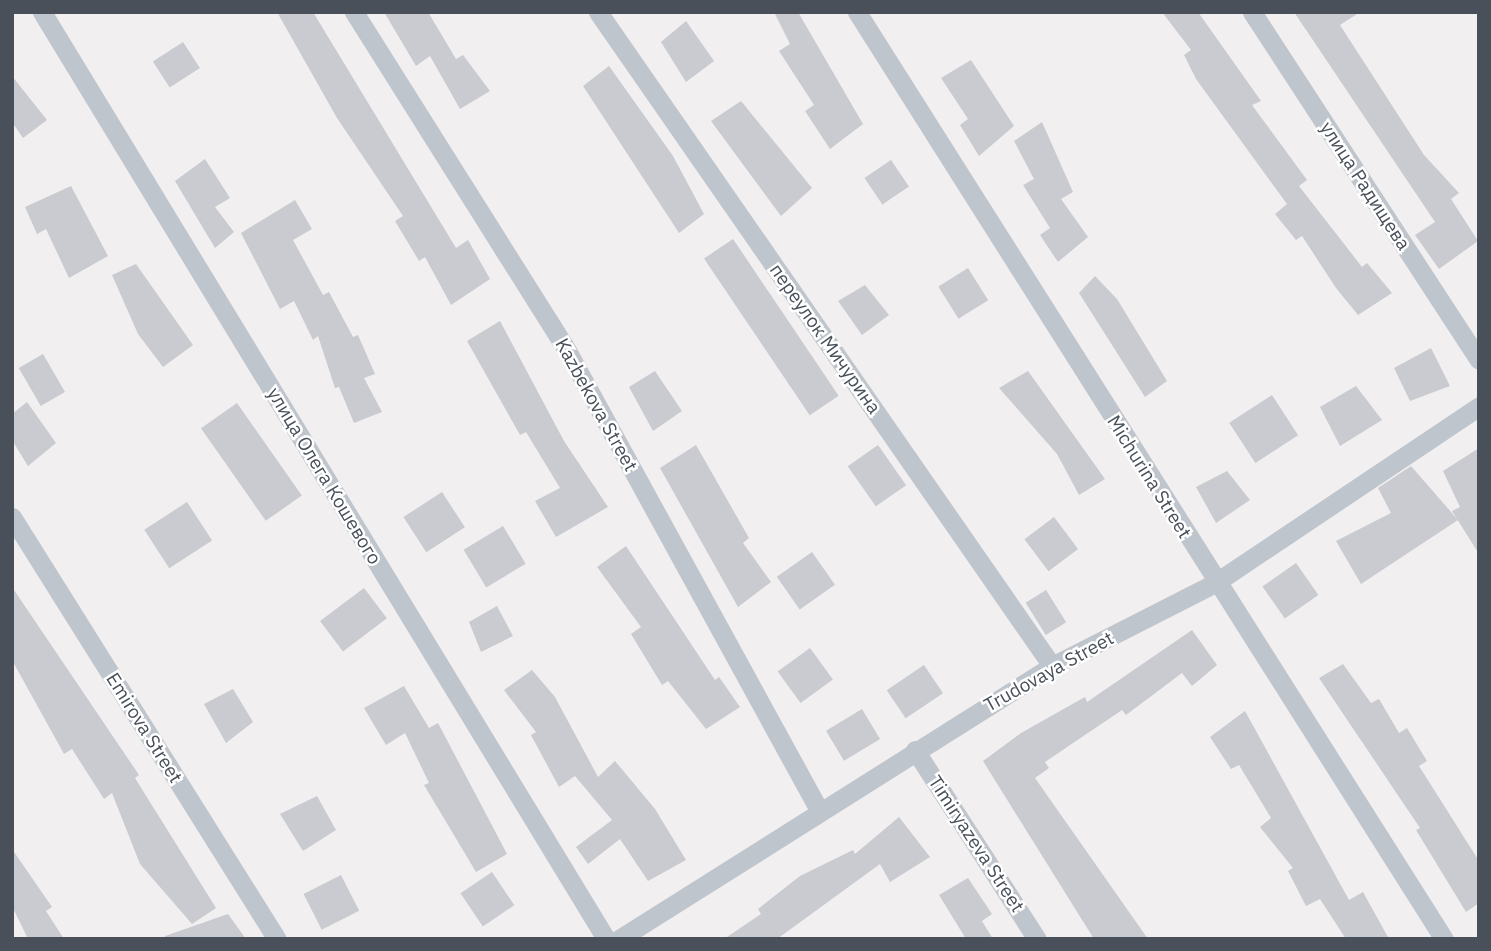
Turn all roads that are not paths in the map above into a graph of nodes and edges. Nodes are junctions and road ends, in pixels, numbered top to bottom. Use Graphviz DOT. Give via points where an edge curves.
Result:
graph roads {
  1 [pos="42,12"];
  2 [pos="354,12"];
  3 [pos="598,12"];
  4 [pos="857,12"];
  5 [pos="1252,12"];
  6 [pos="1479,360"];
  7 [pos="1479,406"];
  8 [pos="12,517"];
  9 [pos="1216,583"];
  10 [pos="1052,666"];
  11 [pos="915,750"];
  12 [pos="819,810"];
  13 [pos="627,936"];
  14 [pos="277,939"];
  15 [pos="606,939"];
  16 [pos="1037,939"];
  17 [pos="1444,939"];
  1 -- 15 [label="street, улица Олега Кошевого"];
  2 -- 12 [label="street, Kazbekova Street" via="564,345"];
  3 -- 10 [label="street, переулок Мичурина"];
  4 -- 9 [label="street, Michurina Street"];
  5 -- 6 [label="street, улица Радищева"];
  7 -- 9 [label="street, Trudovaya Street"];
  8 -- 14 [label="street, Emirova Street"];
  9 -- 10 [label="street, Trudovaya Street"];
  9 -- 17 [label="street, Michurina Street"];
  10 -- 11 [label="street, Trudovaya Street"];
  11 -- 12 [label="street, Trudovaya Street"];
  11 -- 16 [label="street, Timiryazeva Street"];
  12 -- 13 [label="street, Trudovaya Street"];
}
